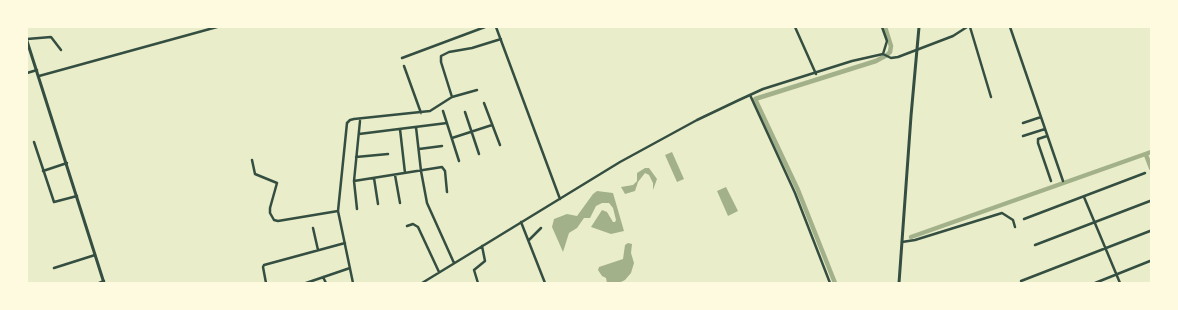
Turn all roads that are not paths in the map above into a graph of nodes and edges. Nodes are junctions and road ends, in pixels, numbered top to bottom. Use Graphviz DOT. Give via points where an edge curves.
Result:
graph roads {
  1 [pos="218,27"];
  2 [pos="484,27"];
  3 [pos="496,27"];
  4 [pos="795,27"];
  5 [pos="882,27"];
  6 [pos="919,27"];
  7 [pos="967,27"];
  8 [pos="970,27"];
  9 [pos="1010,27"];
  10 [pos="501,39"];
  11 [pos="27,40"];
  12 [pos="28,46"];
  13 [pos="61,50"];
  14 [pos="918,50"];
  15 [pos="884,54"];
  16 [pos="402,58"];
  17 [pos="404,66"];
  18 [pos="37,70"];
  19 [pos="27,73"];
  20 [pos="816,74"];
  21 [pos="39,76"];
  22 [pos="477,90"];
  23 [pos="750,95"];
  24 [pos="452,97"];
  25 [pos="991,98"];
  26 [pos="484,103"];
  27 [pos="443,111"];
  28 [pos="465,112"];
  29 [pos="421,113"];
  30 [pos="1041,117"];
  31 [pos="360,121"];
  32 [pos="447,123"];
  33 [pos="1023,123"];
  34 [pos="492,125"];
  35 [pos="416,127"];
  36 [pos="400,129"];
  37 [pos="1045,129"];
  38 [pos="472,131"];
  39 [pos="359,134"];
  40 [pos="1023,136"];
  41 [pos="1047,136"];
  42 [pos="452,138"];
  43 [pos="34,142"];
  44 [pos="500,145"];
  45 [pos="442,146"];
  46 [pos="419,149"];
  47 [pos="388,154"];
  48 [pos="479,154"];
  49 [pos="356,158"];
  50 [pos="252,160"];
  51 [pos="459,161"];
  52 [pos="67,163"];
  53 [pos="43,171"];
  54 [pos="421,171"];
  55 [pos="405,173"];
  56 [pos="1145,173"];
  57 [pos="395,175"];
  58 [pos="374,178"];
  59 [pos="354,181"];
  60 [pos="1051,181"];
  61 [pos="1063,181"];
  62 [pos="447,192"];
  63 [pos="77,196"];
  64 [pos="1084,197"];
  65 [pos="560,199"];
  66 [pos="1150,201"];
  67 [pos="400,203"];
  68 [pos="378,204"];
  69 [pos="357,209"];
  70 [pos="338,211"];
  71 [pos="1024,219"];
  72 [pos="521,222"];
  73 [pos="1095,222"];
  74 [pos="407,226"];
  75 [pos="1015,227"];
  76 [pos="313,228"];
  77 [pos="541,228"];
  78 [pos="1150,231"];
  79 [pos="529,240"];
  80 [pos="902,242"];
  81 [pos="344,243"];
  82 [pos="1036,245"];
  83 [pos="482,246"];
  84 [pos="1106,248"];
  85 [pos="318,250"];
  86 [pos="95,255"];
  87 [pos="1150,261"];
  88 [pos="454,262"];
  89 [pos="54,268"];
  90 [pos="350,268"];
  91 [pos="439,272"];
  92 [pos="1116,275"];
  93 [pos="323,277"];
  94 [pos="429,279"];
  95 [pos="1021,281"];
  96 [pos="104,282"];
  97 [pos="314,282"];
  98 [pos="99,283"];
  99 [pos="266,283"];
  100 [pos="306,283"];
  101 [pos="326,283"];
  102 [pos="353,283"];
  103 [pos="422,283"];
  104 [pos="430,283"];
  105 [pos="478,283"];
  106 [pos="544,283"];
  107 [pos="830,283"];
  108 [pos="900,283"];
  109 [pos="1095,283"];
  110 [pos="1120,283"];
  1 -- 21 [label="street"];
  2 -- 16 [label="street"];
  3 -- 10 [label="street"];
  4 -- 20 [label="street"];
  5 -- 15 [label="street" via="887,41"];
  6 -- 14 [label="street"];
  7 -- 14 [label="street" via="953,36"];
  8 -- 25 [label="street"];
  9 -- 30 [label="street"];
  10 -- 24 [label="street" via="441,56"];
  10 -- 65 [label="street"];
  11 -- 12 [label="street"];
  11 -- 13 [label="street" via="51,37"];
  12 -- 18 [label="street"];
  14 -- 15 [label="street" via="891,58"];
  14 -- 80 [label="street"];
  15 -- 20 [label="street"];
  17 -- 29 [label="street"];
  18 -- 19 [label="street"];
  18 -- 21 [label="street"];
  20 -- 23 [label="street"];
  21 -- 52 [label="street"];
  22 -- 24 [label="street"];
  23 -- 65 [label="street" via="697,120 620,162"];
  23 -- 107 [label="street" via="795,193"];
  24 -- 29 [label="street" via="430,111"];
  26 -- 34 [label="street"];
  27 -- 32 [label="street"];
  28 -- 38 [label="street"];
  29 -- 70 [label="street" via="350,120 347,124"];
  30 -- 33 [label="street"];
  30 -- 37 [label="street"];
  31 -- 39 [label="street"];
  32 -- 35 [label="street"];
  32 -- 42 [label="street"];
  34 -- 38 [label="street"];
  34 -- 44 [label="street"];
  35 -- 36 [label="street"];
  35 -- 46 [label="street"];
  36 -- 39 [label="street"];
  36 -- 55 [label="street"];
  37 -- 40 [label="street"];
  37 -- 41 [label="street"];
  38 -- 42 [label="street"];
  38 -- 48 [label="street"];
  39 -- 49 [label="street"];
  41 -- 60 [label="street" via="1038,139 1038,143"];
  41 -- 61 [label="street"];
  42 -- 51 [label="street"];
  43 -- 53 [label="street"];
  45 -- 46 [label="street"];
  46 -- 54 [label="street"];
  47 -- 49 [label="street"];
  49 -- 59 [label="street"];
  50 -- 70 [label="street" via="254,174 277,183 270,208 274,220"];
  52 -- 53 [label="street"];
  52 -- 63 [label="street"];
  53 -- 63 [label="street" via="54,202"];
  54 -- 55 [label="street"];
  54 -- 62 [label="street" via="444,168"];
  54 -- 88 [label="street" via="427,203"];
  55 -- 57 [label="street"];
  56 -- 64 [label="street"];
  57 -- 58 [label="street"];
  57 -- 67 [label="street"];
  58 -- 59 [label="street"];
  58 -- 68 [label="street"];
  59 -- 69 [label="street"];
  63 -- 86 [label="street"];
  64 -- 71 [label="street"];
  64 -- 73 [label="street"];
  65 -- 72 [label="street"];
  66 -- 73 [label="street"];
  70 -- 81 [label="street"];
  72 -- 79 [label="street"];
  72 -- 83 [label="street"];
  73 -- 82 [label="street"];
  73 -- 84 [label="street"];
  74 -- 91 [label="street" via="415,225 419,229"];
  75 -- 80 [label="street" via="1013,220 1002,213"];
  76 -- 85 [label="street"];
  77 -- 79 [label="street"];
  78 -- 84 [label="street"];
  79 -- 106 [label="street"];
  80 -- 108 [label="street"];
  81 -- 85 [label="street"];
  81 -- 90 [label="street"];
  83 -- 88 [label="street"];
  83 -- 105 [label="street" via="485,261 474,270"];
  84 -- 92 [label="street"];
  84 -- 95 [label="street"];
  85 -- 99 [label="street" via="264,265 262,267"];
  86 -- 89 [label="street"];
  86 -- 96 [label="street"];
  87 -- 92 [label="street"];
  88 -- 91 [label="street"];
  90 -- 93 [label="street"];
  90 -- 102 [label="street"];
  91 -- 94 [label="street"];
  92 -- 109 [label="street"];
  92 -- 110 [label="street"];
  93 -- 97 [label="street"];
  93 -- 101 [label="street"];
  94 -- 103 [label="street"];
  94 -- 104 [label="street"];
  96 -- 98 [label="street"];
  97 -- 100 [label="street"];
}
